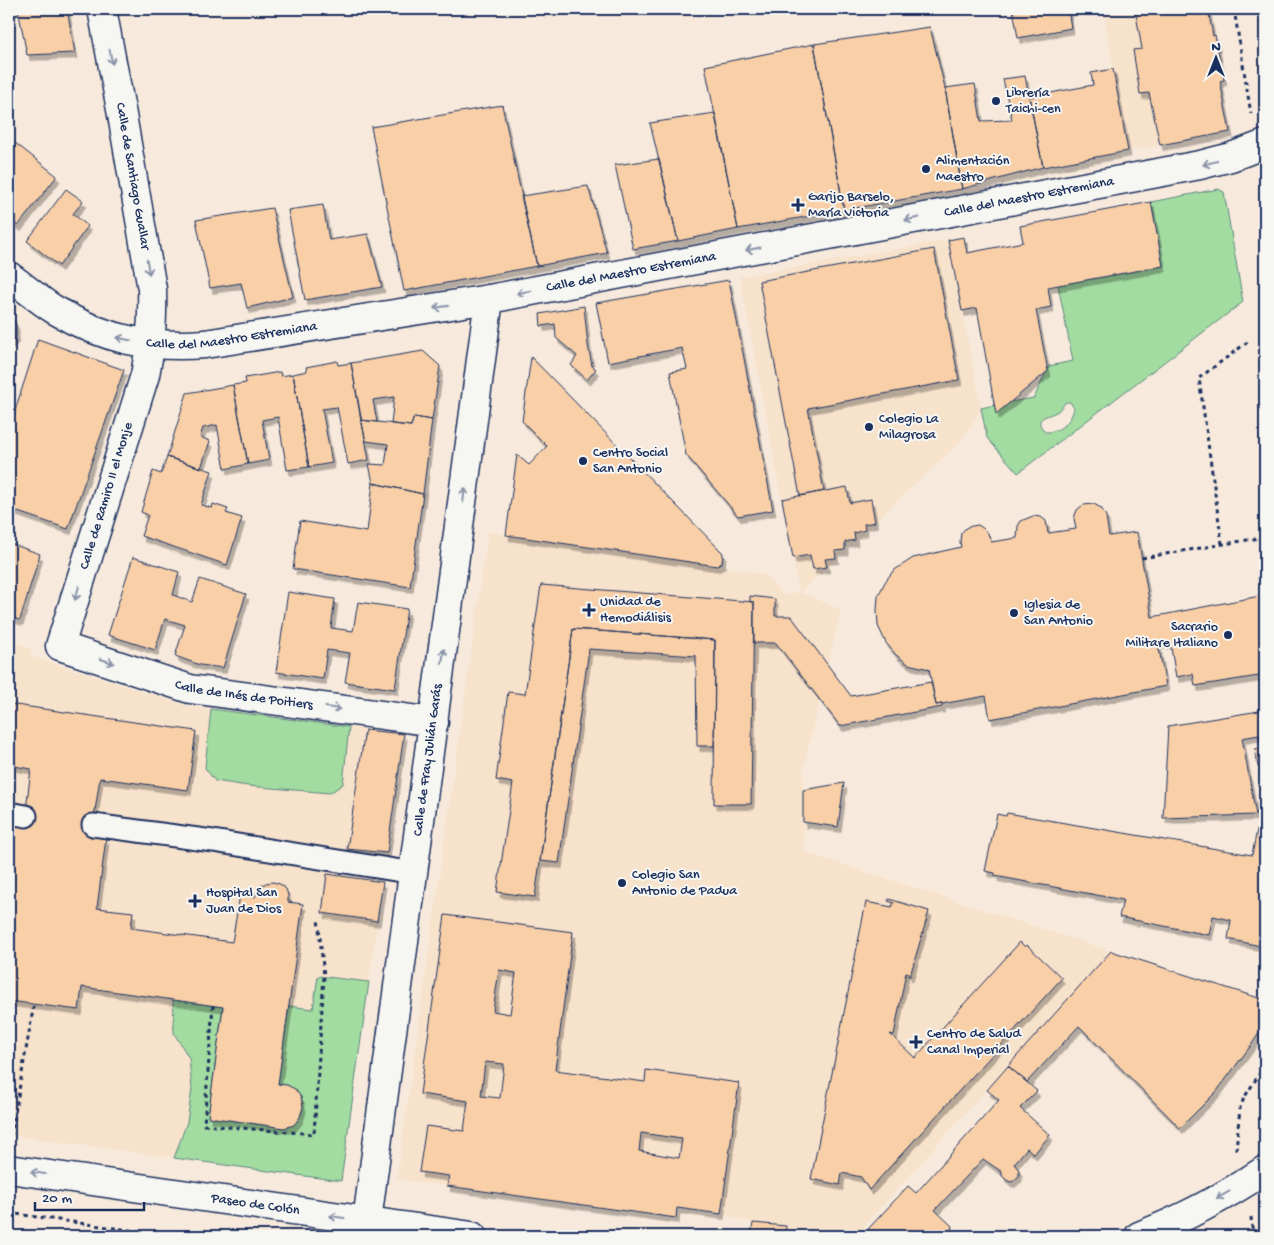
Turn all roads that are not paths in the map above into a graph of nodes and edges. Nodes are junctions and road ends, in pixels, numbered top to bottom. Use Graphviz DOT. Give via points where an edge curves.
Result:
graph roads {
  1 [pos="102,9"];
  2 [pos="1259,133"];
  3 [pos="9,276"];
  4 [pos="489,299"];
  5 [pos="150,345"];
  6 [pos="60,646"];
  7 [pos="434,722"];
  8 [pos="93,825"];
  9 [pos="414,873"];
  10 [pos="9,1169"];
  11 [pos="1265,1170"];
  12 [pos="367,1221"];
  13 [pos="472,1236"];
  14 [pos="1139,1236"];
  1 -- 5 [label="street, Calle de Santiago Guallar, one-way" via="152,290"];
  2 -- 4 [label="street, Calle del Maestro Estremiana, one-way" via="1231,157 1200,165"];
  5 -- 3 [label="street, Calle del Maestro Estremiana, one-way" via="86,326 54,309"];
  4 -- 5 [label="street, Calle del Maestro Estremiana, one-way" via="205,344"];
  7 -- 4 [label="street, Calle de Fray Julián Garás, one-way"];
  5 -- 6 [label="street, Calle de Ramiro II el Monje, one-way" via="145,375"];
  6 -- 7 [label="street, Calle de Inés de Poitiers, one-way" via="190,689"];
  7 -- 9 [label="street, Calle de Fray Julián Garás"];
  8 -- 9 [label="lane"];
  9 -- 12 [label="street, Calle de Fray Julián Garás"];
  12 -- 10 [label="street, Paseo de Colón, one-way"];
  11 -- 14 [label="street, one-way" via="1179,1218"];
  12 -- 13 [label="street, Paseo de Colón"];
}
